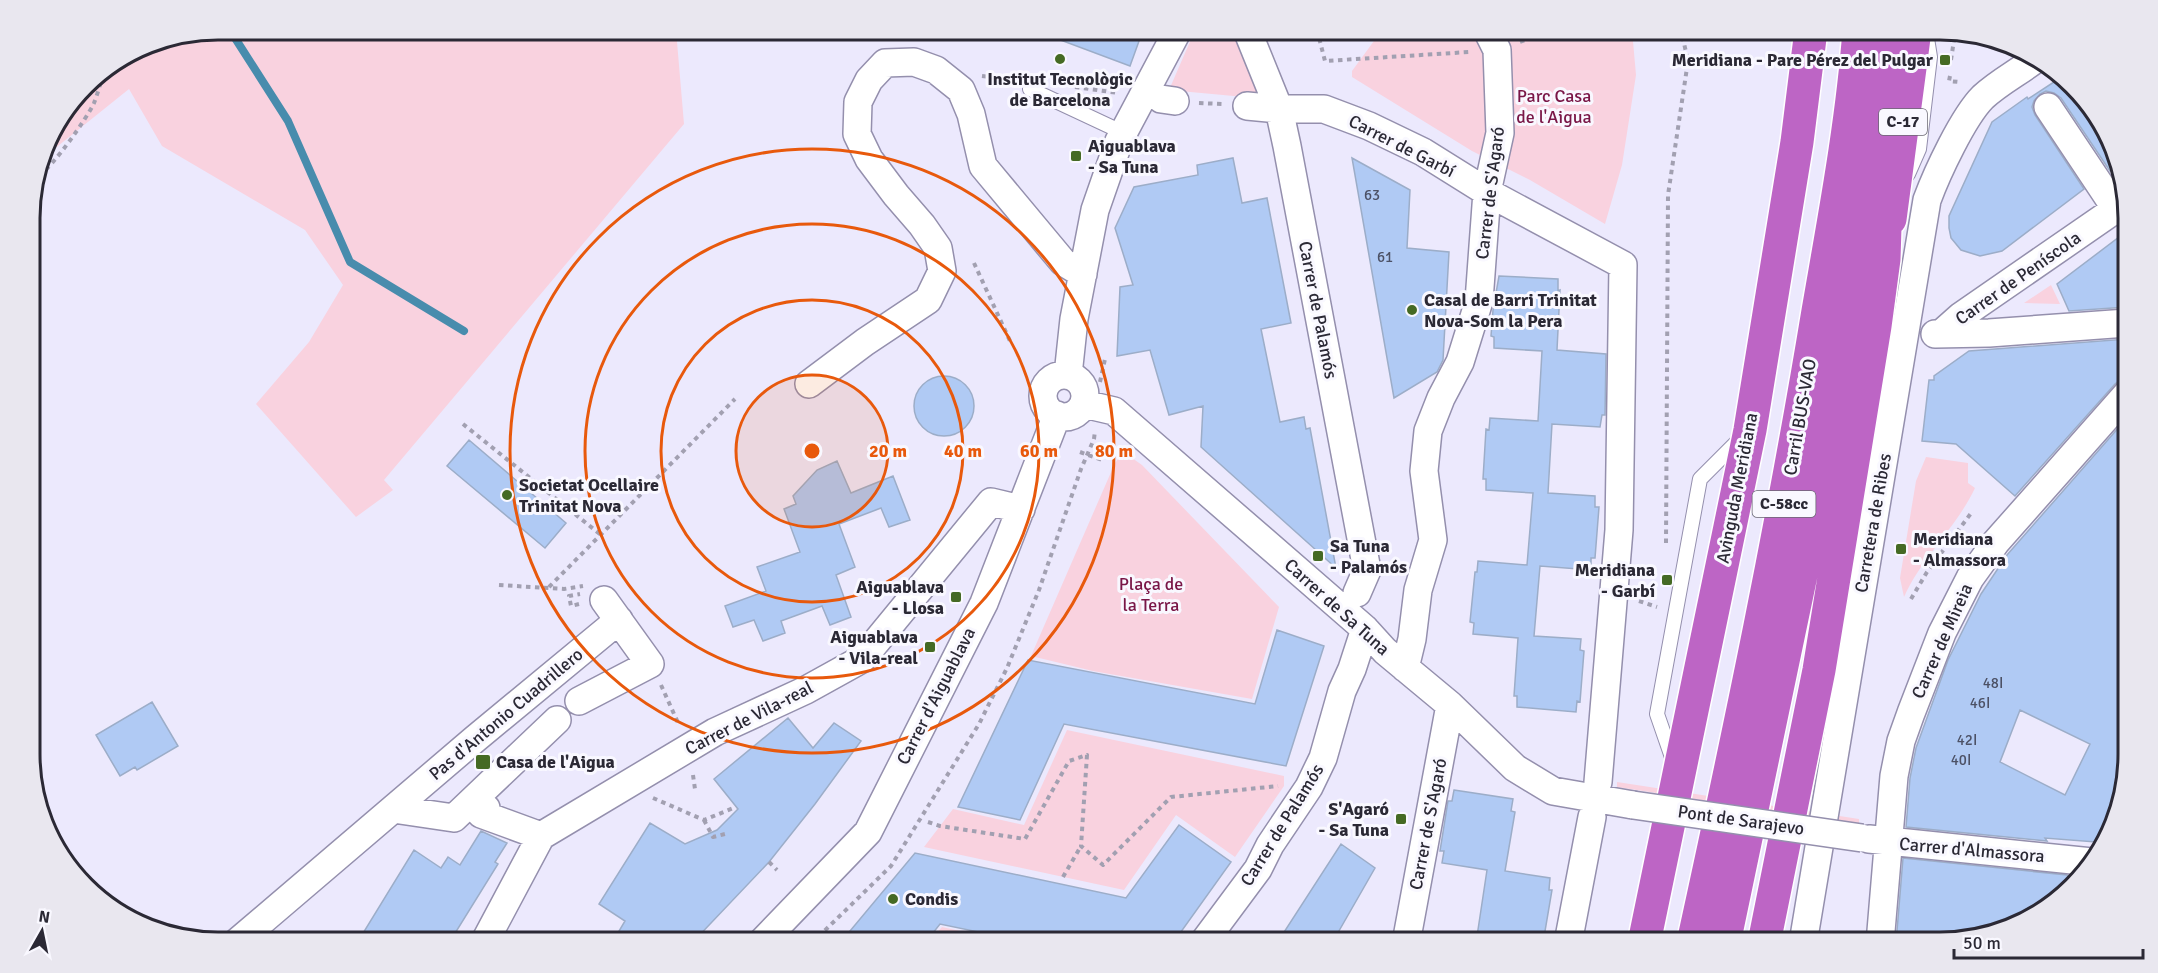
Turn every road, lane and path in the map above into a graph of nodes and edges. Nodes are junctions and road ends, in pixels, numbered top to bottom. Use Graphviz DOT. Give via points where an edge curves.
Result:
graph roads {
  1 [pos="1173,40"];
  2 [pos="1251,40"];
  3 [pos="1320,40"];
  4 [pos="1490,40"];
  5 [pos="1492,40"];
  6 [pos="1683,40"];
  7 [pos="1809,40"];
  8 [pos="1858,40"];
  9 [pos="1914,40"];
  10 [pos="1927,40"];
  11 [pos="1954,41"];
  12 [pos="1890,43"];
  13 [pos="2028,64"];
  14 [pos="1959,82"];
  15 [pos="98,88"];
  16 [pos="1030,89"];
  17 [pos="1168,100"];
  18 [pos="1247,106"];
  19 [pos="2048,107"];
  20 [pos="1280,109"];
  21 [pos="1124,133"];
  22 [pos="50,165"];
  23 [pos="1487,192"];
  24 [pos="2116,200"];
  25 [pos="2117,209"];
  26 [pos="1890,214"];
  27 [pos="1884,259"];
  28 [pos="974,263"];
  29 [pos="1083,274"];
  30 [pos="2118,324"];
  31 [pos="1943,333"];
  32 [pos="1904,339"];
  33 [pos="1010,341"];
  34 [pos="1105,359"];
  35 [pos="1102,368"];
  36 [pos="1068,375"];
  37 [pos="809,384"];
  38 [pos="735,399"];
  39 [pos="1084,404"];
  40 [pos="2118,404"];
  41 [pos="1057,416"];
  42 [pos="463,424"];
  43 [pos="1094,439"];
  44 [pos="1080,452"];
  45 [pos="1087,455"];
  46 [pos="1105,461"];
  47 [pos="1021,509"];
  48 [pos="1972,512"];
  49 [pos="601,535"];
  50 [pos="1666,554"];
  51 [pos="499,585"];
  52 [pos="549,587"];
  53 [pos="564,589"];
  54 [pos="1357,593"];
  55 [pos="1911,599"];
  56 [pos="1365,629"];
  57 [pos="650,664"];
  58 [pos="1405,668"];
  59 [pos="579,701"];
  60 [pos="1450,705"];
  61 [pos="557,720"];
  62 [pos="690,748"];
  63 [pos="625,785"];
  64 [pos="1284,786"];
  65 [pos="1595,799"];
  66 [pos="736,807"];
  67 [pos="393,808"];
  68 [pos="499,813"];
  69 [pos="704,820"];
  70 [pos="928,822"];
  71 [pos="725,834"];
  72 [pos="541,836"];
  73 [pos="1875,840"];
  74 [pos="1081,846"];
  75 [pos="2082,861"];
  76 [pos="769,862"];
  77 [pos="777,870"];
  78 [pos="1779,875"];
  79 [pos="1063,877"];
  80 [pos="250,932"];
  81 [pos="490,932"];
  82 [pos="772,932"];
  83 [pos="823,932"];
  84 [pos="1211,932"];
  85 [pos="1408,932"];
  86 [pos="1570,932"];
  87 [pos="1646,932"];
  88 [pos="1695,932"];
  89 [pos="1726,932"];
  90 [pos="1766,932"];
  91 [pos="1774,932"];
  92 [pos="1805,932"];
  93 [pos="1879,932"];
  1 -- 21 [label="street"];
  2 -- 20 [label="street, Carrer de Palamós"];
  3 -- 4 [label="path" via="1325,61"];
  5 -- 23 [label="street, Carrer de S'Agaró" via="1500,133"];
  6 -- 50 [label="path" via="1688,61 1668,195"];
  7 -- 87 [label="highway, Avinguda Meridiana" via="1797,142 1750,430"];
  8 -- 88 [label="highway, Carril BUS-VAO / C-58cc" via="1844,155 1804,395 1761,625"];
  9 -- 26 [label="highway, C-17"];
  10 -- 26 [label="lane" via="1930,57 1918,149"];
  11 -- 14 [label="path" via="1949,81"];
  12 -- 27 [label="highway"];
  12 -- 89 [label="highway" via="1851,310 1823,466"];
  13 -- 32 [label="street, Carretera de Ribes" via="1983,97 1971,112 1933,184"];
  15 -- 22 [label="path" via="93,104"];
  16 -- 21 [label="lane"];
  17 -- 18 [label="path"];
  18 -- 20 [label="street, Carrer de Garbí"];
  19 -- 24 [label="street"];
  20 -- 23 [label="street, Carrer de Garbí" via="1324,109 1369,126 1422,152"];
  20 -- 54 [label="street, Carrer de Palamós" via="1367,570"];
  21 -- 29 [label="street" via="1095,210"];
  23 -- 58 [label="street, Carrer de S'Agaró" via="1479,301 1460,362 1428,431 1424,471 1433,540 1418,590"];
  23 -- 65 [label="street, Carrer de Garbí" via="1623,265 1619,530"];
  25 -- 31 [label="street, Carrer de Peníscola" via="1961,316"];
  26 -- 27 [label="highway, C-17"];
  27 -- 78 [label="highway" via="1821,659"];
  28 -- 33 [label="path"];
  29 -- 36 [label="street"];
  29 -- 37 [label="street" via="1063,262 984,166 961,90 936,70 914,62 885,63 869,80 858,102 857,134 869,159 938,248 942,271 928,300"];
  30 -- 31 [label="street"];
  31 -- 32 [label="street, Carrer de Peníscola"];
  32 -- 92 [label="street, Carretera de Ribes"];
  34 -- 35 [label="path"];
  36 -- 39 [label="street" via="1083,385"];
  36 -- 41 [label="street" via="1054,377 1045,387 1046,406"];
  38 -- 49 [label="path"];
  39 -- 41 [label="street" via="1070,416"];
  39 -- 56 [label="street, Carrer de Sa Tuna" via="1114,411"];
  40 -- 73 [label="street, Carrer de Mireia" via="1996,542 1958,599 1925,673"];
  41 -- 47 [label="street, Carrer d'Aiguablava"];
  42 -- 49 [label="path"];
  43 -- 45 [label="path"];
  44 -- 45 [label="path"];
  45 -- 46 [label="path"];
  45 -- 83 [label="path" via="1039,590 980,724 891,866"];
  47 -- 62 [label="street, Carrer de Vila-real" via="991,502 862,659"];
  47 -- 82 [label="street, Carrer d'Aiguablava" via="984,603 868,832"];
  48 -- 55 [label="path"];
  49 -- 52 [label="path"];
  51 -- 52 [label="path"];
  52 -- 53 [label="path"];
  56 -- 58 [label="street, Carrer de Sa Tuna"];
  56 -- 84 [label="street, Carrer de Palamós" via="1323,758 1309,787 1258,869"];
  57 -- 59 [label="street, Pas d'Antonio Cuadrillero"];
  57 -- 62 [label="path"];
  57 -- 67 [label="street, Pas d'Antonio Cuadrillero" via="611,610"];
  58 -- 60 [label="street, Carrer de Sa Tuna"];
  60 -- 65 [label="street, Carrer de Sa Tuna" via="1515,768 1553,790"];
  60 -- 85 [label="street, Carrer de S'Agaró"];
  61 -- 67 [label="street, Pas d'Antonio Cuadrillero" via="517,770 454,818"];
  62 -- 63 [label="street, Carrer de Vila-real"];
  63 -- 69 [label="path"];
  63 -- 72 [label="street, Carrer de Vila-real"];
  64 -- 74 [label="path" via="1171,797 1104,865"];
  65 -- 73 [label="street, Pont de Sarajevo, bridge"];
  65 -- 86 [label="street"];
  66 -- 69 [label="path"];
  67 -- 80 [label="street, Pas d'Antonio Cuadrillero"];
  68 -- 72 [label="street"];
  69 -- 71 [label="path" via="713,837"];
  70 -- 74 [label="path" via="1025,839 1070,762 1087,755"];
  72 -- 81 [label="street"];
  73 -- 75 [label="street, Carrer d'Almassora"];
  73 -- 93 [label="street, Carrer de Mireia"];
  74 -- 79 [label="path"];
  76 -- 77 [label="path"];
  78 -- 90 [label="highway"];
  78 -- 91 [label="highway"];
}
